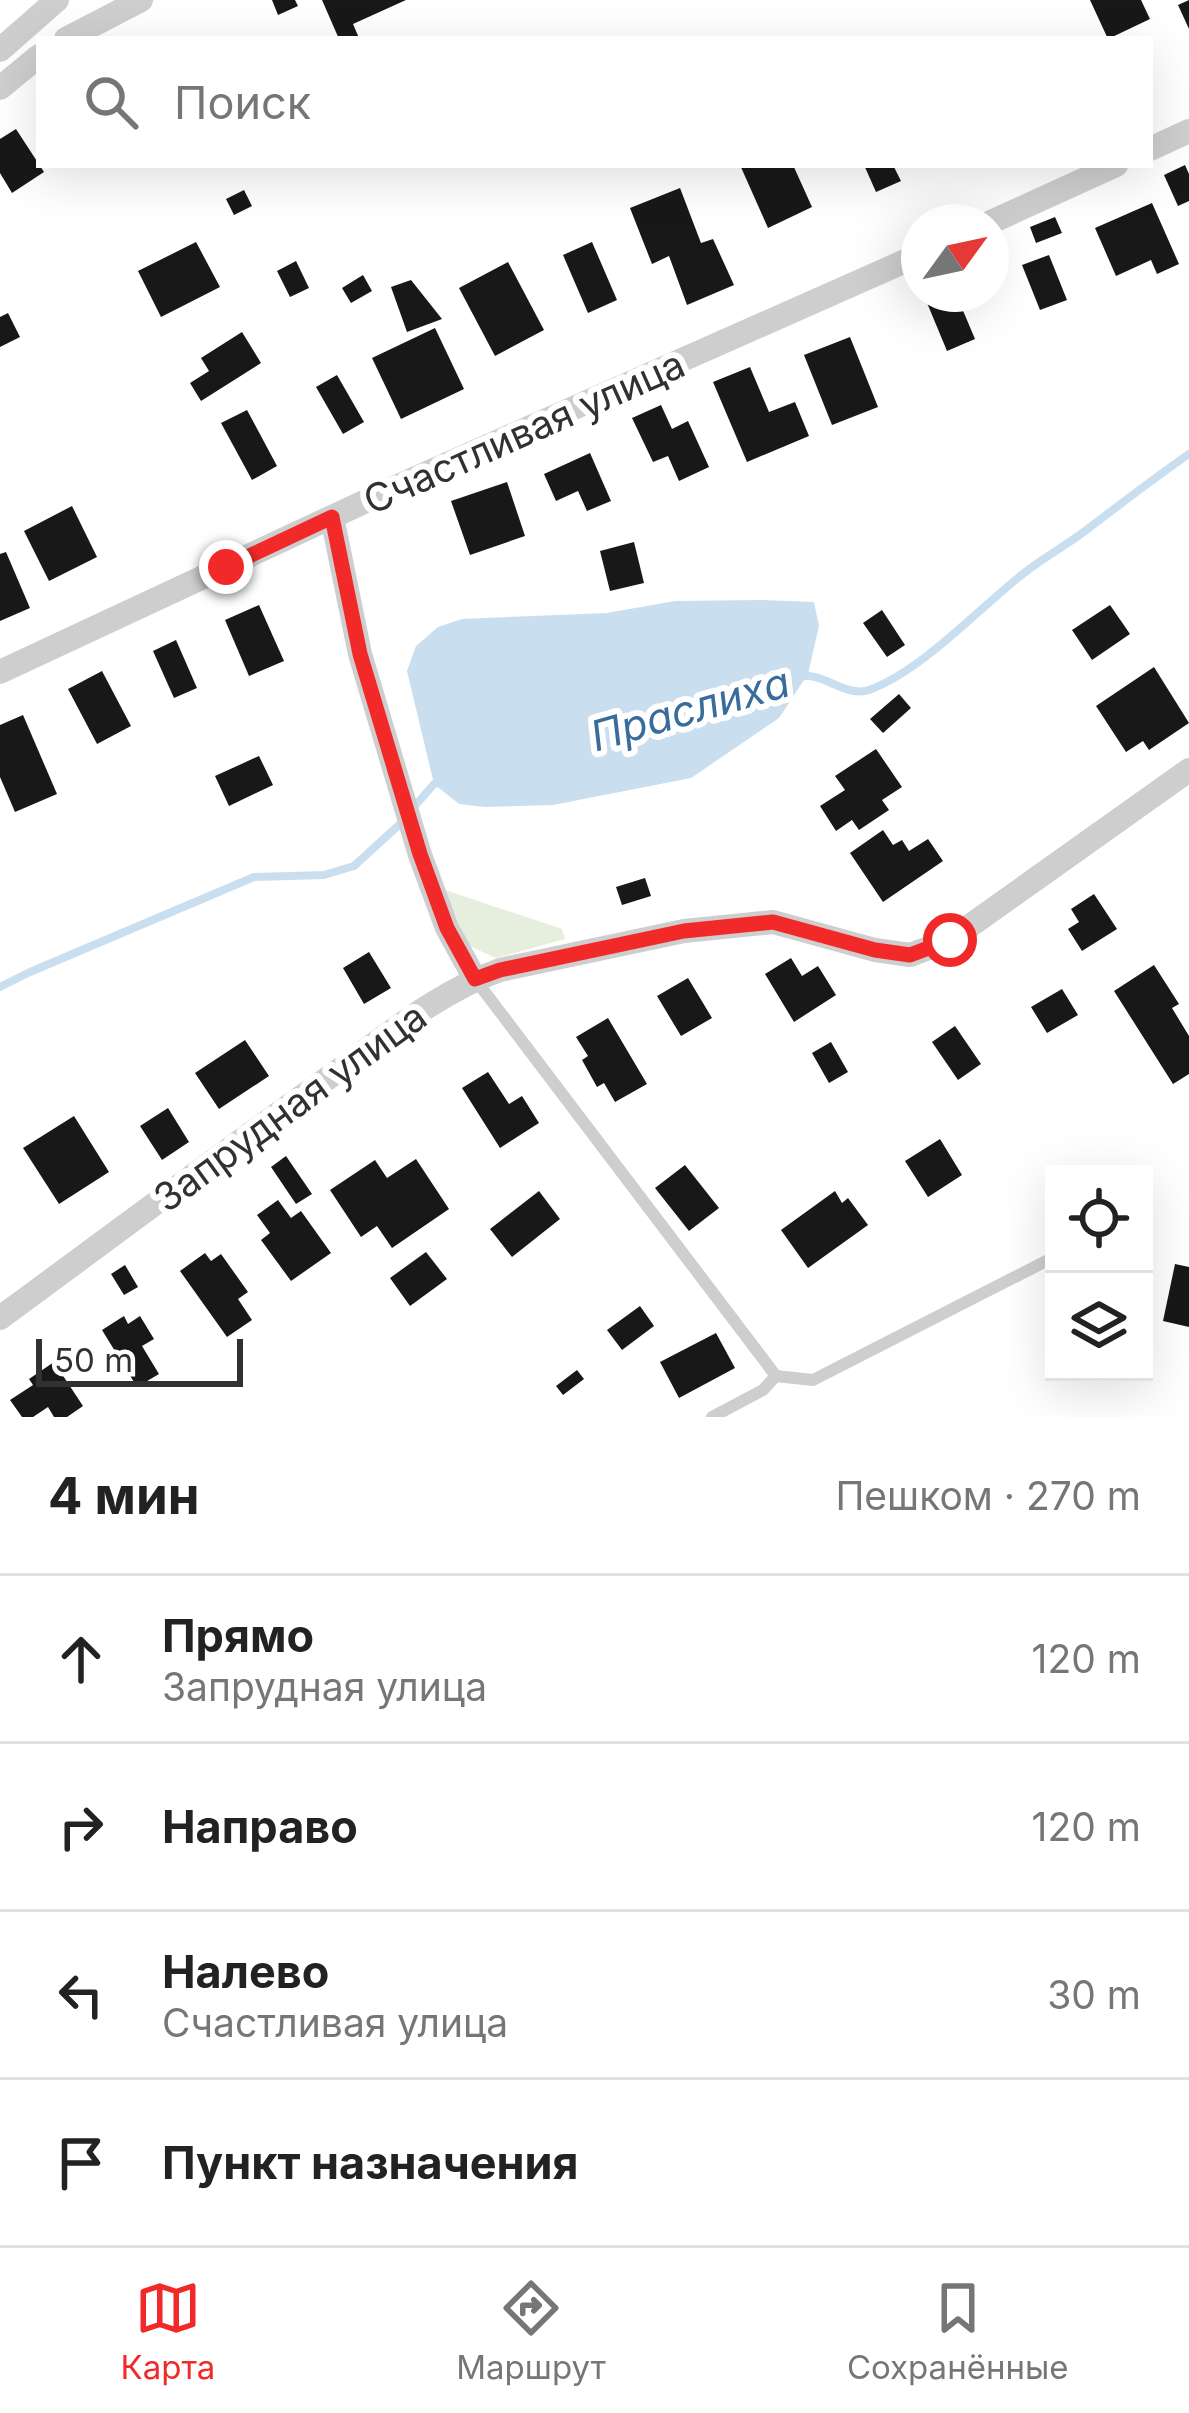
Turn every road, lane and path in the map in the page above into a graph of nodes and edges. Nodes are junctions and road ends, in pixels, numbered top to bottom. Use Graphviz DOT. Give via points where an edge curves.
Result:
graph roads {
  1 [pos="56,0"];
  2 [pos="141,0"];
  3 [pos="72,36"];
  4 [pos="0,50"];
  5 [pos="36,58"];
  6 [pos="0,88"];
  7 [pos="1189,131"];
  8 [pos="1153,148"];
  9 [pos="1109,168"];
  10 [pos="1009,214"];
  11 [pos="901,263"];
  12 [pos="332,517"];
  13 [pos="0,672"];
  14 [pos="1189,770"];
  15 [pos="475,979"];
  16 [pos="1045,1262"];
  17 [pos="0,1318"];
  18 [pos="776,1376"];
  19 [pos="712,1417"];
  1 -- 4 [label="street"];
  2 -- 3 [label="street"];
  5 -- 6 [label="street"];
  7 -- 8 [label="street"];
  9 -- 10 [label="street"];
  11 -- 12 [label="street, Счастливая улица"];
  12 -- 13 [label="street, Счастливая улица"];
  12 -- 15 [label="street" via="360,654 420,854"];
  14 -- 15 [label="street, Запрудная улица" via="950,940 910,955 773,922 684,931"];
  15 -- 17 [label="street, Запрудная улица"];
  15 -- 18 [label="lane"];
  16 -- 18 [label="lane" via="813,1380"];
  18 -- 19 [label="lane"];
}
